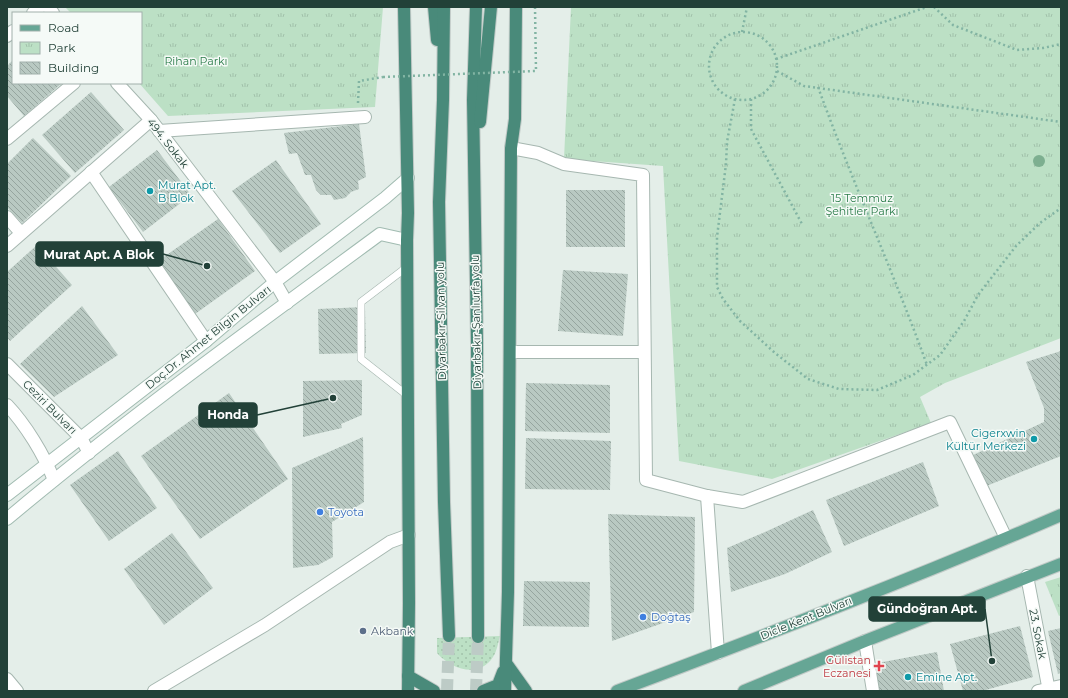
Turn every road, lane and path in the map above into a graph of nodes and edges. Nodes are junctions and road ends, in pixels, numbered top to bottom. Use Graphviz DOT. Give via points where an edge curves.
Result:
graph roads {
  1 [pos="404,7"];
  2 [pos="434,7"];
  3 [pos="444,7"];
  4 [pos="476,7"];
  5 [pos="491,7"];
  6 [pos="516,7"];
  7 [pos="535,7"];
  8 [pos="747,7"];
  9 [pos="927,7"];
  10 [pos="934,7"];
  11 [pos="742,32"];
  12 [pos="1061,44"];
  13 [pos="776,59"];
  14 [pos="777,71"];
  15 [pos="73,84"];
  16 [pos="118,84"];
  17 [pos="818,87"];
  18 [pos="735,99"];
  19 [pos="751,99"];
  20 [pos="443,100"];
  21 [pos="361,117"];
  22 [pos="151,120"];
  23 [pos="1061,122"];
  24 [pos="159,131"];
  25 [pos="7,139"];
  26 [pos="511,148"];
  27 [pos="91,172"];
  28 [pos="408,178"];
  29 [pos="474,183"];
  30 [pos="1061,208"];
  31 [pos="7,217"];
  32 [pos="802,224"];
  33 [pos="21,233"];
  34 [pos="407,240"];
  35 [pos="7,246"];
  36 [pos="408,266"];
  37 [pos="275,282"];
  38 [pos="287,303"];
  39 [pos="206,341"];
  40 [pos="510,352"];
  41 [pos="644,352"];
  42 [pos="7,364"];
  43 [pos="927,365"];
  44 [pos="408,396"];
  45 [pos="7,406"];
  46 [pos="81,438"];
  47 [pos="89,453"];
  48 [pos="48,463"];
  49 [pos="54,480"];
  50 [pos="7,495"];
  51 [pos="707,496"];
  52 [pos="1061,515"];
  53 [pos="7,519"];
  54 [pos="409,535"];
  55 [pos="1006,538"];
  56 [pos="1061,564"];
  57 [pos="1027,576"];
  58 [pos="449,636"];
  59 [pos="478,637"];
  60 [pos="865,641"];
  61 [pos="718,653"];
  62 [pos="506,663"];
  63 [pos="408,676"];
  64 [pos="7,679"];
  65 [pos="1061,686"];
  66 [pos="752,690"];
  67 [pos="1045,690"];
  68 [pos="17,691"];
  69 [pos="154,691"];
  70 [pos="408,691"];
  71 [pos="434,691"];
  72 [pos="483,691"];
  73 [pos="505,691"];
  74 [pos="526,691"];
  75 [pos="617,691"];
  76 [pos="873,691"];
  1 -- 28 [label="highway"];
  2 -- 20 [label="highway"];
  3 -- 20 [label="highway, Diyarbakır-Silvan yolu"];
  4 -- 29 [label="highway, Diyarbakır-Şanlıurfa yolu"];
  5 -- 29 [label="highway"];
  6 -- 26 [label="highway" via="515,119"];
  7 -- 21 [label="path, bridge" via="536,71 384,77 359,81"];
  8 -- 11 [label="path"];
  9 -- 13 [label="path"];
  10 -- 12 [label="path" via="953,25 1017,50"];
  11 -- 13 [label="path" via="754,34 764,40 772,48"];
  11 -- 18 [label="path" via="722,39 710,57 711,79 716,88"];
  13 -- 14 [label="path"];
  14 -- 17 [label="path" via="804,86"];
  14 -- 19 [label="path" via="766,91"];
  15 -- 25 [label="street"];
  16 -- 22 [label="street, 494. Sokak"];
  17 -- 23 [label="path"];
  17 -- 43 [label="path" via="841,150 906,305"];
  18 -- 19 [label="path"];
  18 -- 43 [label="path" via="727,142 717,237 717,287 723,299 740,321 808,379 838,389 877,390 913,375"];
  19 -- 32 [label="path" via="751,129"];
  20 -- 58 [label="highway, Diyarbakır-Silvan yolu" via="439,202"];
  21 -- 24 [label="street"];
  22 -- 24 [label="street, 494. Sokak"];
  22 -- 27 [label="street"];
  24 -- 37 [label="street, 494. Sokak"];
  26 -- 40 [label="highway"];
  26 -- 41 [label="street" via="538,153 564,164 643,175"];
  27 -- 33 [label="street"];
  27 -- 39 [label="street"];
  28 -- 34 [label="highway"];
  28 -- 37 [label="street, Doç.Dr. Ahmet Bilgin Bulvarı"];
  29 -- 59 [label="highway, Diyarbakır-Şanlıurfa yolu"];
  30 -- 43 [label="path" via="1040,223 1016,246 978,295 964,321 940,355"];
  31 -- 33 [label="street"];
  33 -- 35 [label="street"];
  34 -- 36 [label="highway"];
  34 -- 38 [label="street, Doç.Dr. Ahmet Bilgin Bulvarı" via="380,234"];
  36 -- 44 [label="highway"];
  36 -- 44 [label="lane" via="362,302 361,359"];
  37 -- 38 [label="street, 494. Sokak"];
  37 -- 39 [label="street, Doç.Dr. Ahmet Bilgin Bulvarı"];
  38 -- 47 [label="street, Doç.Dr. Ahmet Bilgin Bulvarı" via="207,361"];
  39 -- 46 [label="street, Doç.Dr. Ahmet Bilgin Bulvarı"];
  40 -- 41 [label="street"];
  40 -- 62 [label="highway"];
  41 -- 51 [label="street" via="646,480"];
  42 -- 46 [label="street, Ceziri Bulvarı"];
  44 -- 54 [label="highway"];
  45 -- 48 [label="street" via="16,415"];
  46 -- 47 [label="street, Ceziri Bulvarı"];
  46 -- 48 [label="street, Doç.Dr. Ahmet Bilgin Bulvarı"];
  47 -- 49 [label="street, Doç.Dr. Ahmet Bilgin Bulvarı"];
  48 -- 49 [label="street"];
  48 -- 50 [label="street, Doç.Dr. Ahmet Bilgin Bulvarı"];
  49 -- 53 [label="street, Doç.Dr. Ahmet Bilgin Bulvarı"];
  51 -- 55 [label="street" via="743,502 950,422"];
  51 -- 61 [label="street"];
  52 -- 55 [label="main road, Dicle Kent Bulvarı"];
  54 -- 63 [label="highway"];
  54 -- 69 [label="street" via="390,542 265,625"];
  55 -- 61 [label="main road, Dicle Kent Bulvarı"];
  56 -- 57 [label="main road"];
  57 -- 60 [label="main road"];
  57 -- 67 [label="street, 23. Sokak"];
  60 -- 66 [label="main road"];
  60 -- 76 [label="street"];
  61 -- 75 [label="main road, Dicle Kent Bulvarı"];
  62 -- 72 [label="highway" via="498,685"];
  62 -- 73 [label="highway"];
  62 -- 74 [label="highway"];
  63 -- 70 [label="highway"];
  63 -- 71 [label="highway"];
  64 -- 68 [label="street"];
  65 -- 67 [label="street"];
}
